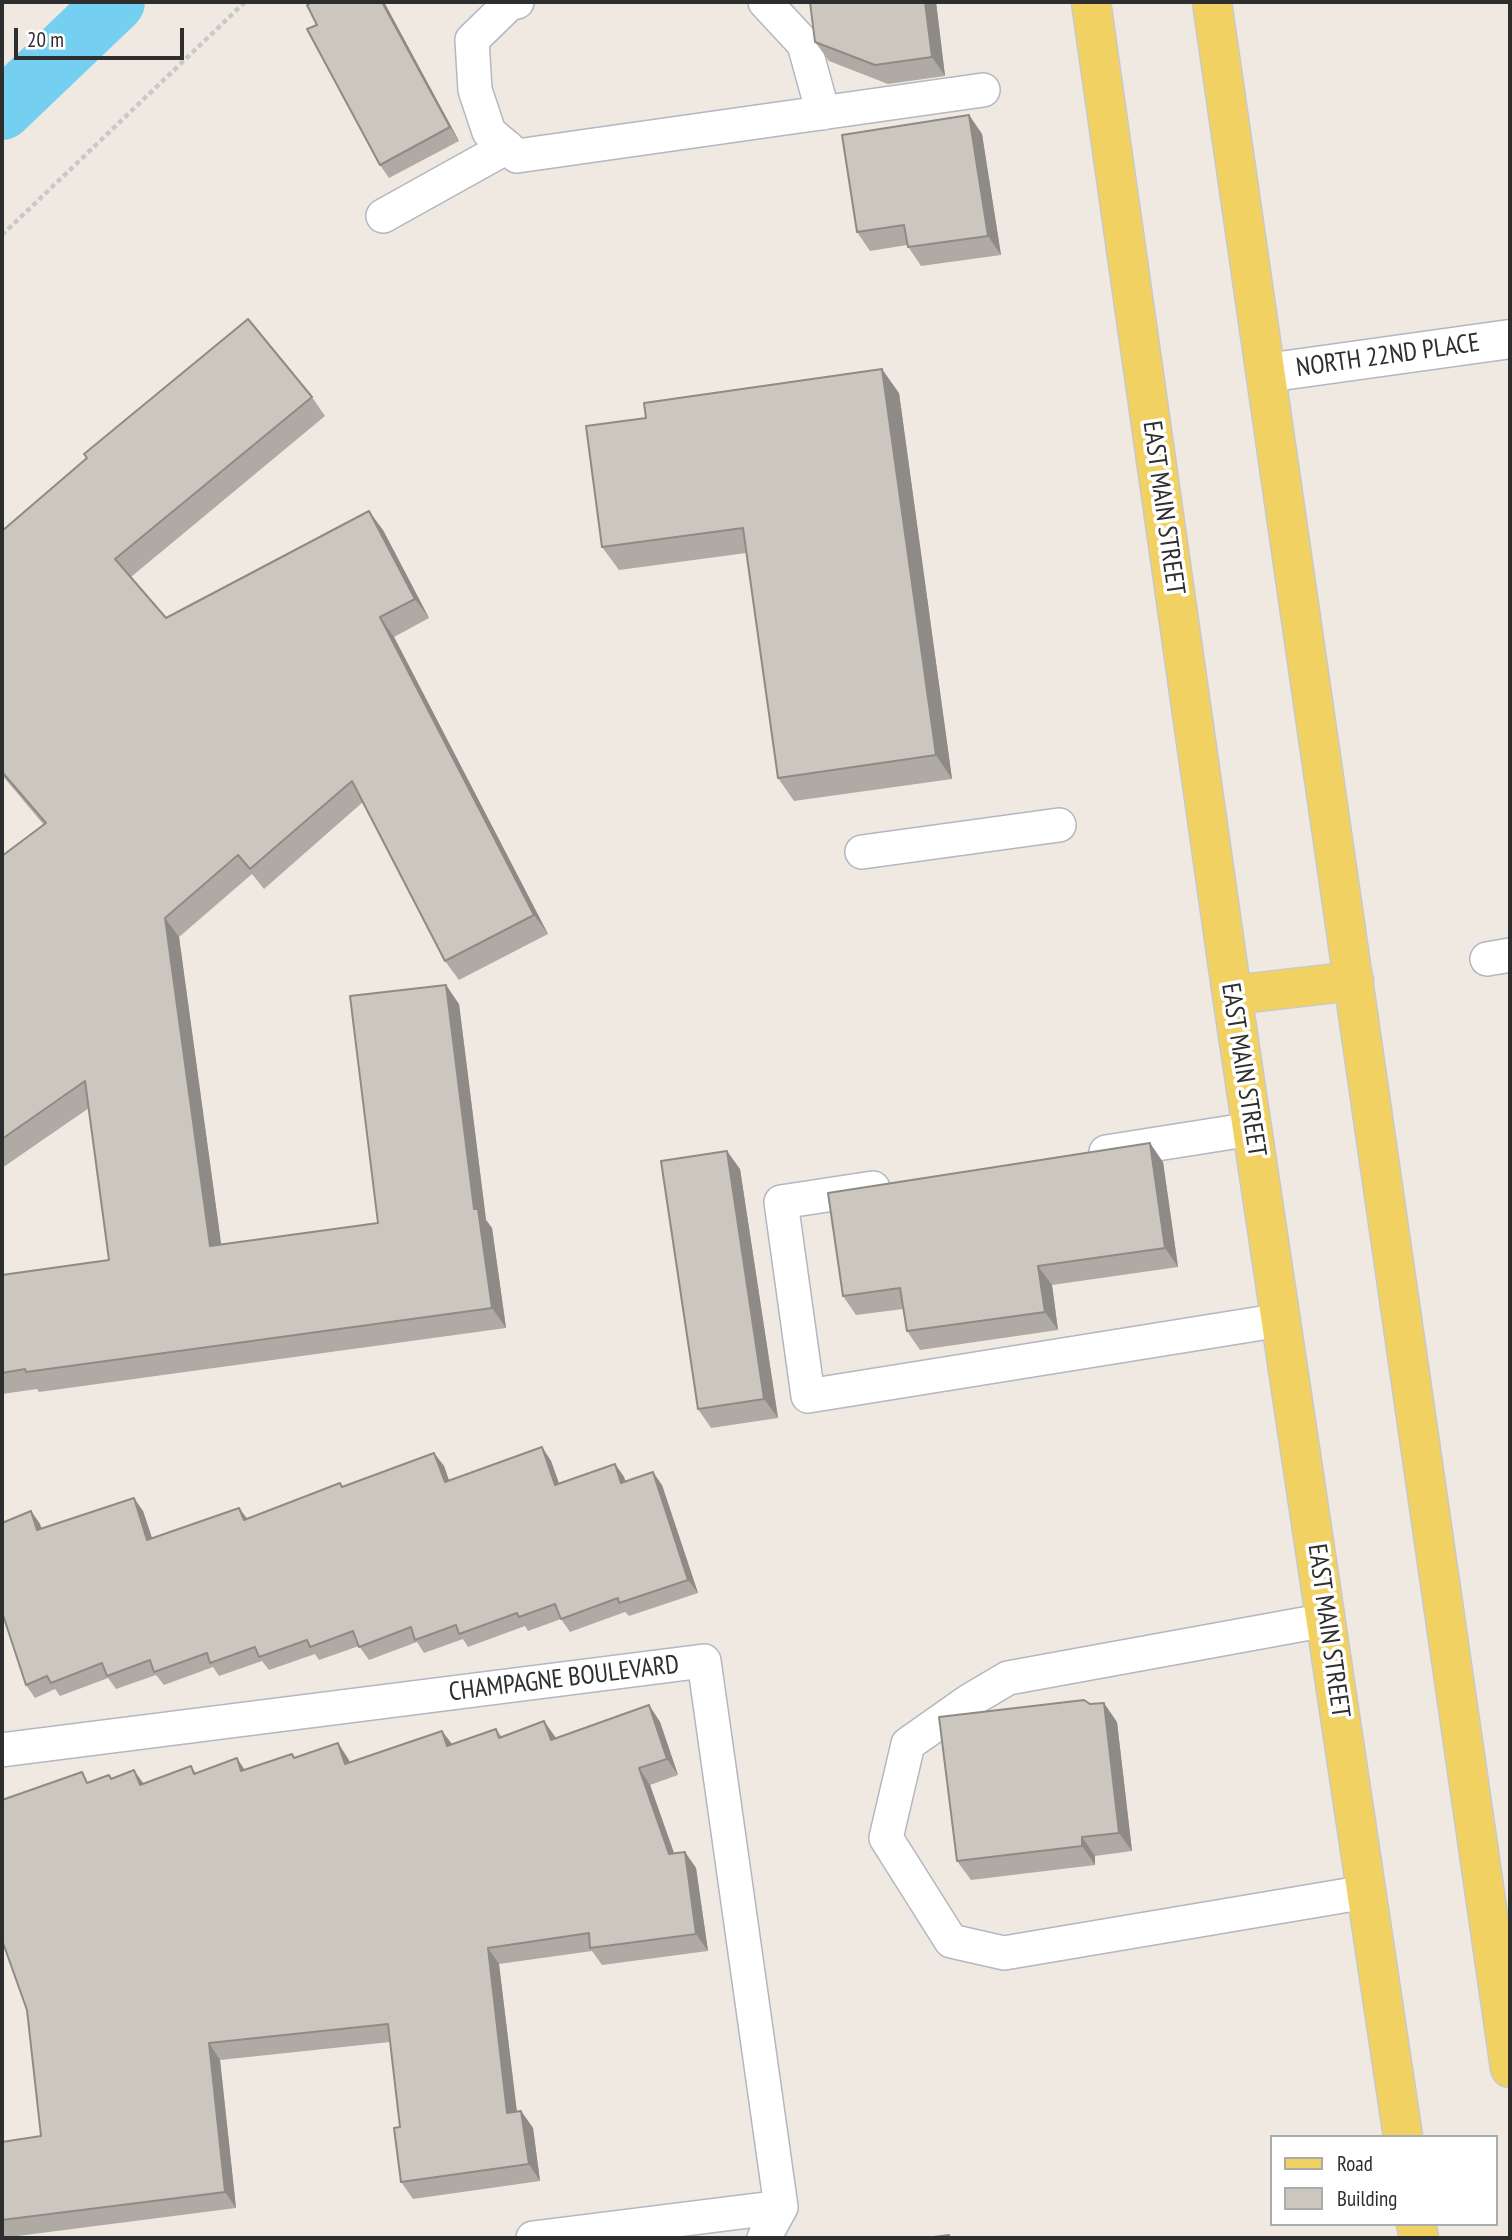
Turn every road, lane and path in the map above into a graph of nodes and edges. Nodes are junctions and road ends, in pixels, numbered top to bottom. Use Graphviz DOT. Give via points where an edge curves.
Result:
graph roads {
  1 [pos="245,2"];
  2 [pos="517,2"];
  3 [pos="765,2"];
  4 [pos="1091,2"];
  5 [pos="1212,2"];
  6 [pos="983,90"];
  7 [pos="824,113"];
  8 [pos="507,147"];
  9 [pos="383,216"];
  10 [pos="2,235"];
  11 [pos="1510,339"];
  12 [pos="1266,373"];
  13 [pos="1059,825"];
  14 [pos="862,852"];
  15 [pos="1354,981"];
  16 [pos="1232,995"];
  17 [pos="1252,1129"];
  18 [pos="1080,1156"];
  19 [pos="903,1183"];
  20 [pos="1281,1320"];
  21 [pos="1326,1620"];
  22 [pos="2,1750"];
  23 [pos="1366,1892"];
  24 [pos="1510,2068"];
  25 [pos="1403,2135"];
  26 [pos="781,2207"];
  27 [pos="533,2238"];
  28 [pos="764,2238"];
  1 -- 10 [label="path"];
  2 -- 8 [label="lane" via="510,3 472,40 475,90 489,132"];
  3 -- 7 [label="lane" via="804,44"];
  4 -- 16 [label="main road, EAST MAIN STREET"];
  5 -- 12 [label="main road"];
  6 -- 7 [label="lane"];
  7 -- 8 [label="lane" via="517,156"];
  8 -- 9 [label="lane"];
  11 -- 12 [label="street, NORTH 22ND PLACE"];
  12 -- 15 [label="main road"];
  13 -- 14 [label="lane"];
  15 -- 16 [label="main road"];
  15 -- 24 [label="main road"];
  16 -- 17 [label="main road, EAST MAIN STREET"];
  17 -- 18 [label="lane"];
  17 -- 20 [label="main road, EAST MAIN STREET"];
  19 -- 20 [label="lane" via="782,1202 808,1396"];
  20 -- 21 [label="main road, EAST MAIN STREET"];
  21 -- 23 [label="main road, EAST MAIN STREET"];
  21 -- 23 [label="lane" via="1009,1678 908,1744 886,1838 951,1941 1004,1953"];
  22 -- 26 [label="lane, CHAMPAGNE BOULEVARD" via="704,1661"];
  23 -- 25 [label="main road, EAST MAIN STREET"];
  26 -- 27 [label="lane"];
  26 -- 28 [label="lane"];
}
